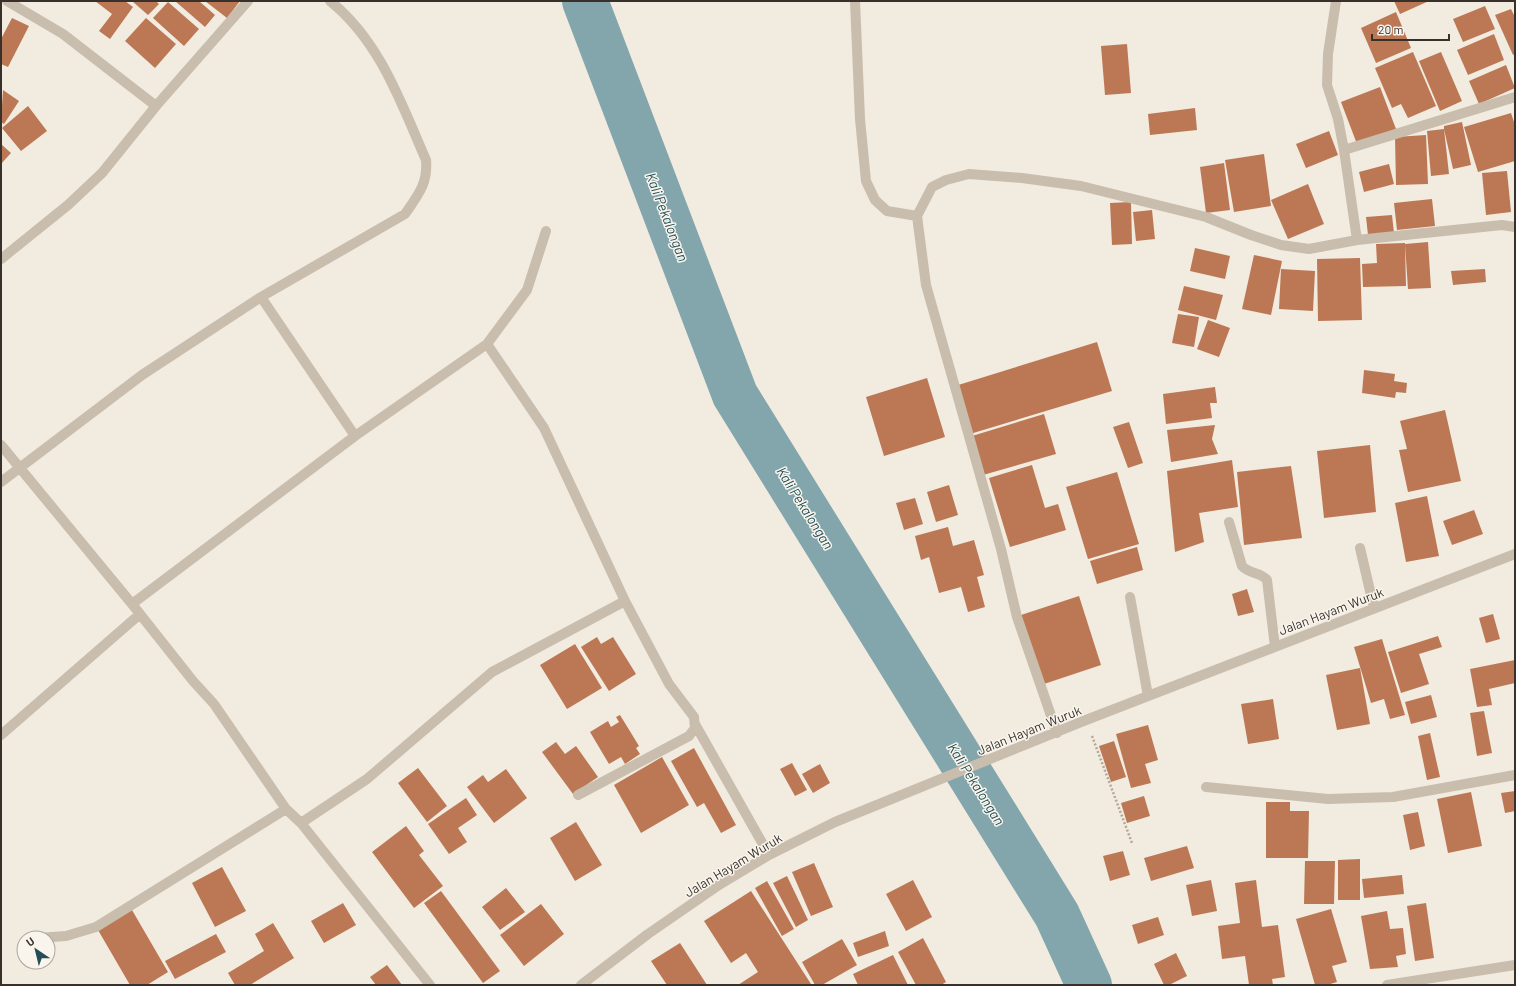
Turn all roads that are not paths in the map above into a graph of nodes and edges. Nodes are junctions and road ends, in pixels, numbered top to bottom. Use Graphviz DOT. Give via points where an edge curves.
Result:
graph roads {
  1 [pos="7,1"];
  2 [pos="248,1"];
  3 [pos="330,1"];
  4 [pos="855,1"];
  5 [pos="1336,1"];
  6 [pos="1515,97"];
  7 [pos="156,106"];
  8 [pos="1344,150"];
  9 [pos="917,216"];
  10 [pos="1515,227"];
  11 [pos="546,231"];
  12 [pos="1357,240"];
  13 [pos="1,258"];
  14 [pos="260,297"];
  15 [pos="487,344"];
  16 [pos="356,436"];
  17 [pos="1,445"];
  18 [pos="19,468"];
  19 [pos="1,482"];
  20 [pos="1229,522"];
  21 [pos="1360,548"];
  22 [pos="1515,554"];
  23 [pos="1130,597"];
  24 [pos="625,601"];
  25 [pos="132,604"];
  26 [pos="1374,608"];
  27 [pos="140,614"];
  28 [pos="1275,647"];
  29 [pos="1148,696"];
  30 [pos="695,724"];
  31 [pos="1057,733"];
  32 [pos="1,735"];
  33 [pos="1515,775"];
  34 [pos="1206,787"];
  35 [pos="578,795"];
  36 [pos="286,809"];
  37 [pos="301,823"];
  38 [pos="769,855"];
  39 [pos="56,937"];
  40 [pos="1515,965"];
  41 [pos="430,985"];
  42 [pos="581,985"];
  43 [pos="1387,985"];
  1 -- 7 [label="street" via="63,34"];
  2 -- 7 [label="street"];
  3 -- 14 [label="street" via="362,32 386,71 426,160 425,182 405,214"];
  4 -- 9 [label="street" via="860,120 866,181 875,200 887,211"];
  5 -- 8 [label="street" via="1328,54 1327,85 1338,119"];
  6 -- 8 [label="street"];
  7 -- 13 [label="street" via="102,173 68,205"];
  8 -- 12 [label="street"];
  9 -- 12 [label="street" via="932,187 969,174 1081,186 1206,217 1281,245 1309,249"];
  9 -- 31 [label="street" via="928,292 1001,549 1017,617"];
  10 -- 12 [label="street" via="1502,225"];
  11 -- 15 [label="street" via="527,290"];
  14 -- 16 [label="street"];
  14 -- 18 [label="street" via="142,375"];
  15 -- 16 [label="street"];
  15 -- 24 [label="street" via="544,428"];
  16 -- 25 [label="street"];
  17 -- 18 [label="street"];
  18 -- 19 [label="street"];
  18 -- 25 [label="street"];
  20 -- 28 [label="street" via="1242,566 1267,580"];
  21 -- 26 [label="street"];
  22 -- 26 [label="street, Jalan Hayam Wuruk"];
  23 -- 29 [label="street"];
  24 -- 30 [label="street" via="669,684 694,717"];
  24 -- 37 [label="street" via="492,672 367,779"];
  25 -- 27 [label="street"];
  26 -- 28 [label="street, Jalan Hayam Wuruk"];
  27 -- 32 [label="street"];
  27 -- 36 [label="street" via="214,704"];
  28 -- 29 [label="street, Jalan Hayam Wuruk"];
  29 -- 31 [label="street, Jalan Hayam Wuruk"];
  30 -- 35 [label="street" via="689,736"];
  30 -- 38 [label="street"];
  31 -- 38 [label="street, Jalan Hayam Wuruk" via="835,822"];
  33 -- 34 [label="street" via="1393,797 1328,799"];
  36 -- 37 [label="street"];
  36 -- 39 [label="street" via="96,927"];
  37 -- 41 [label="street"];
  38 -- 42 [label="street, Jalan Hayam Wuruk" via="648,934"];
  40 -- 43 [label="street"];
}
